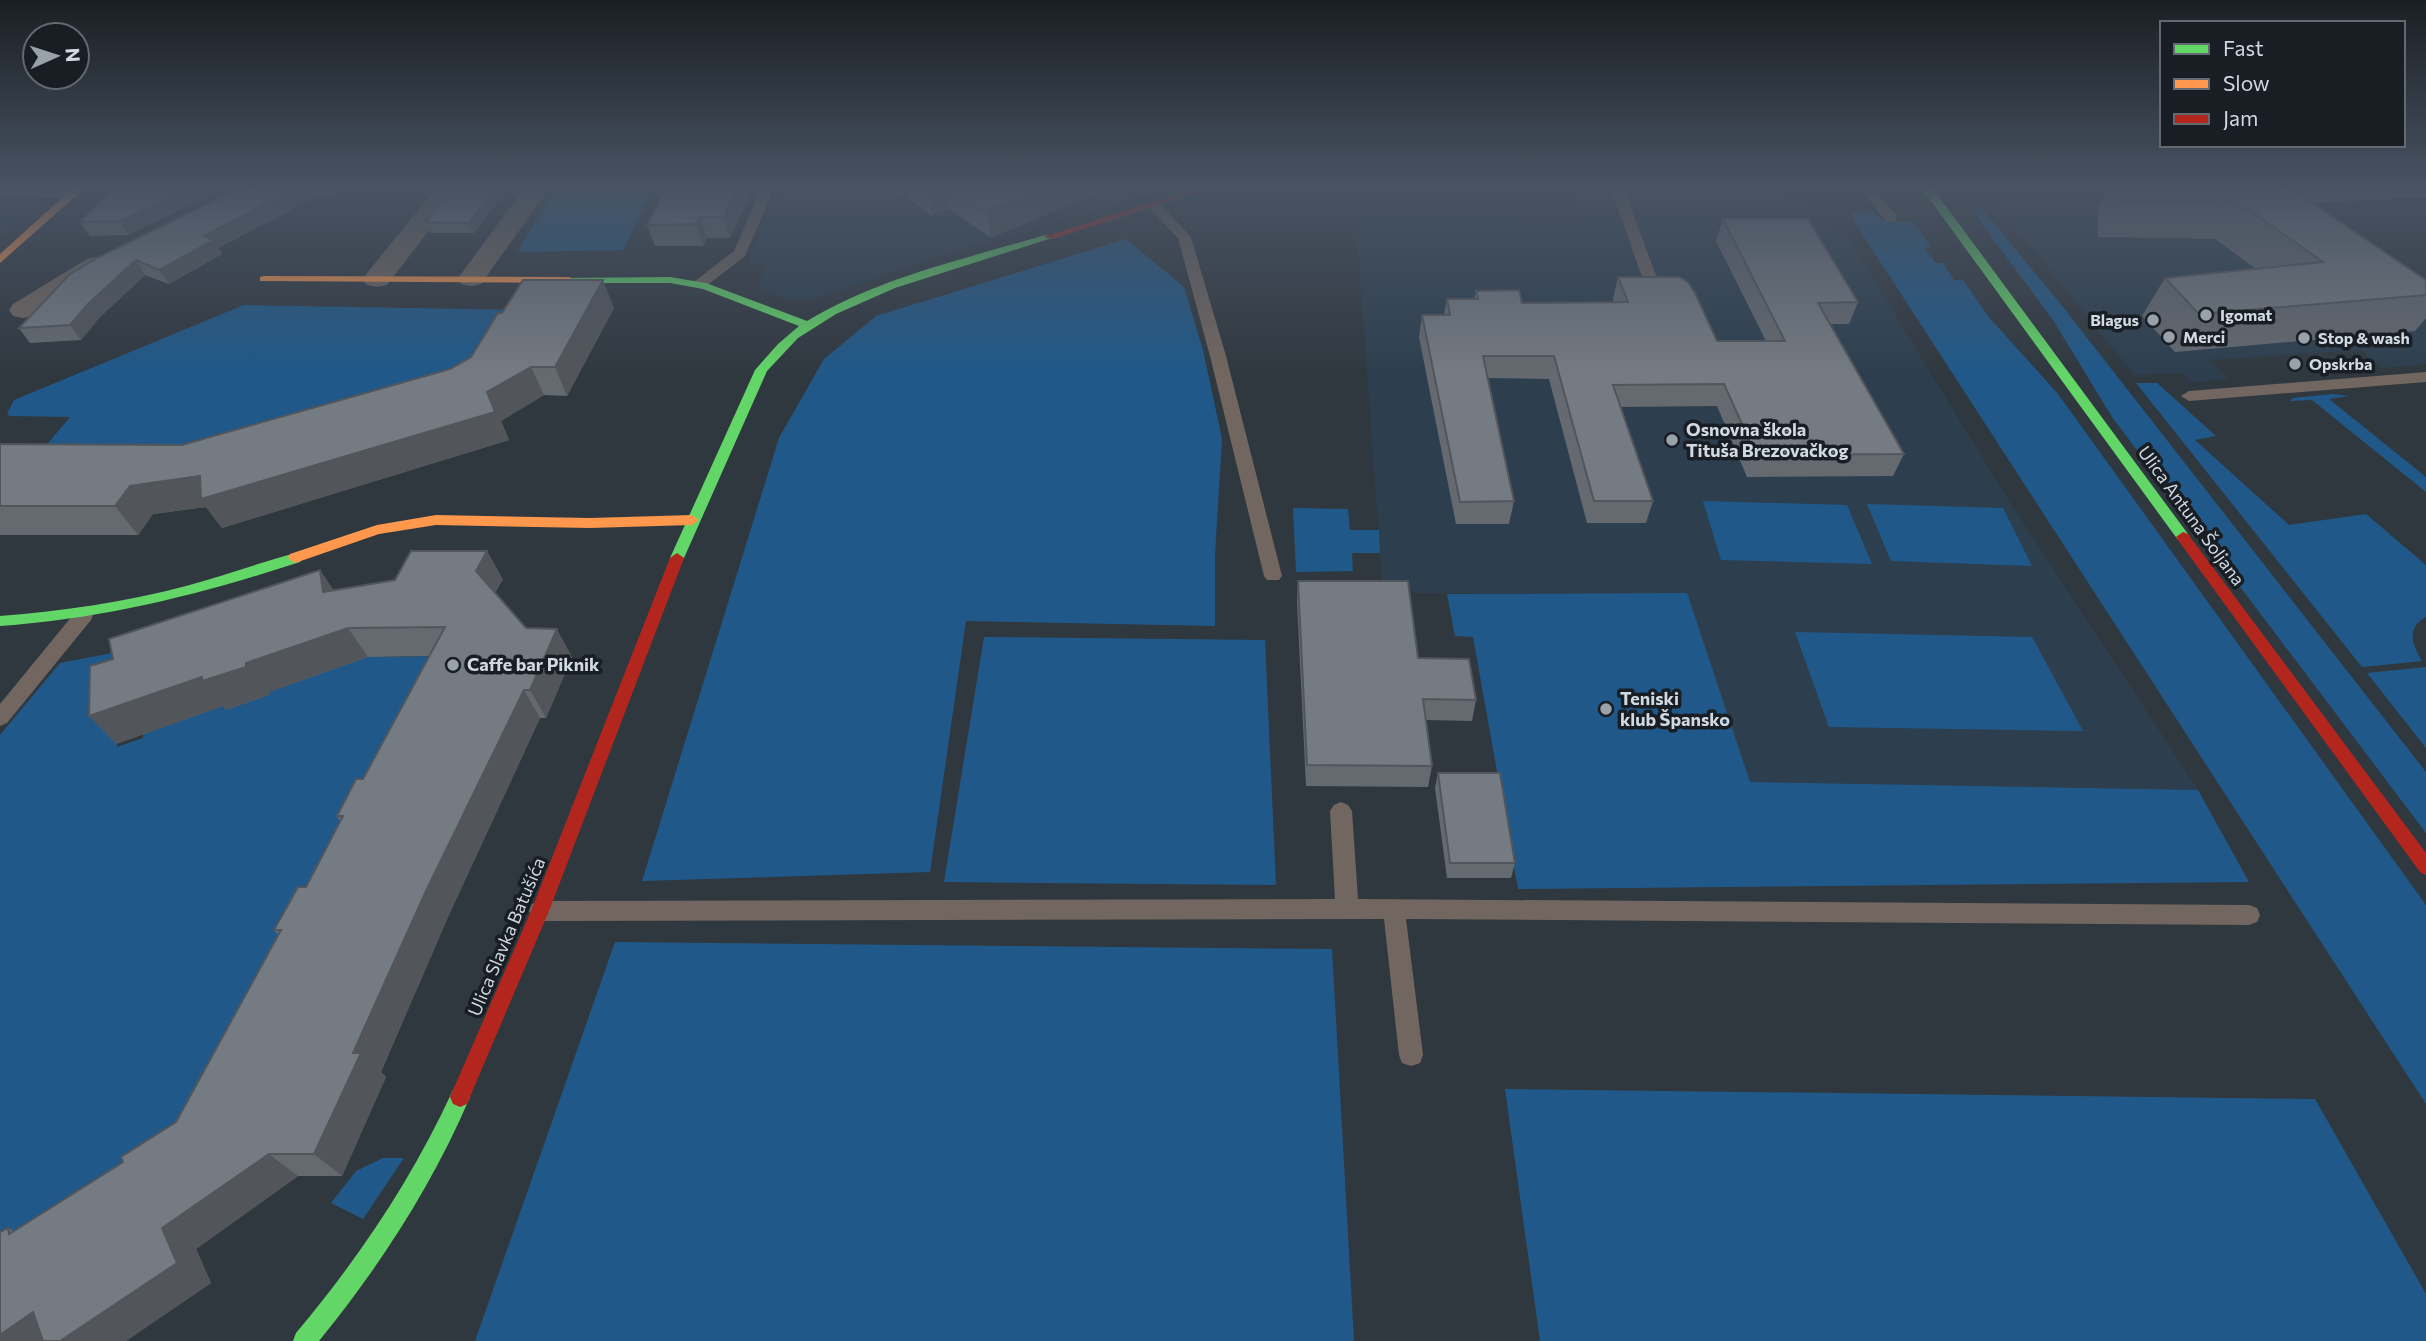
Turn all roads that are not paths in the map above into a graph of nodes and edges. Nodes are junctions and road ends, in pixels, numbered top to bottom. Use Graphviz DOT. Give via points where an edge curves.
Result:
graph roads {
  1 [pos="401,249"];
  2 [pos="493,249"];
  3 [pos="742,249"];
  4 [pos="1015,249"];
  5 [pos="1187,249"];
  6 [pos="1639,249"];
  7 [pos="1971,249"];
  8 [pos="124,251"];
  9 [pos="471,278"];
  10 [pos="264,279"];
  11 [pos="377,279"];
  12 [pos="700,284"];
  13 [pos="1689,300"];
  14 [pos="23,310"];
  15 [pos="808,325"];
  16 [pos="2426,377"];
  17 [pos="2189,396"];
  18 [pos="692,520"];
  19 [pos="1273,576"];
  20 [pos="84,615"];
  21 [pos="0,621"];
  22 [pos="0,719"];
  23 [pos="1341,811"];
  24 [pos="2426,867"];
  25 [pos="1347,909"];
  26 [pos="1394,909"];
  27 [pos="540,911"];
  28 [pos="2249,915"];
  29 [pos="1411,1055"];
  30 [pos="304,1341"];
  1 -- 11 [label="street"];
  2 -- 9 [label="street"];
  3 -- 12 [label="lane"];
  4 -- 15 [label="street, Ulica Slavka Batušića" via="846,304"];
  5 -- 19 [label="lane"];
  6 -- 13 [label="lane" via="1654,282"];
  7 -- 24 [label="street, Ulica Antuna Šoljana"];
  8 -- 14 [label="street"];
  9 -- 11 [label="street"];
  9 -- 12 [label="street"];
  10 -- 11 [label="street"];
  12 -- 15 [label="street"];
  15 -- 18 [label="street, Ulica Slavka Batušića" via="780,346 761,370"];
  16 -- 17 [label="lane"];
  18 -- 20 [label="street" via="457,519 390,527 169,597"];
  18 -- 27 [label="street, Ulica Slavka Batušića"];
  20 -- 21 [label="street"];
  20 -- 22 [label="lane"];
  23 -- 25 [label="lane"];
  25 -- 26 [label="lane"];
  25 -- 27 [label="lane"];
  26 -- 28 [label="lane"];
  26 -- 29 [label="lane"];
  27 -- 30 [label="street, Ulica Slavka Batušića" via="453,1114 399,1216"];
}
